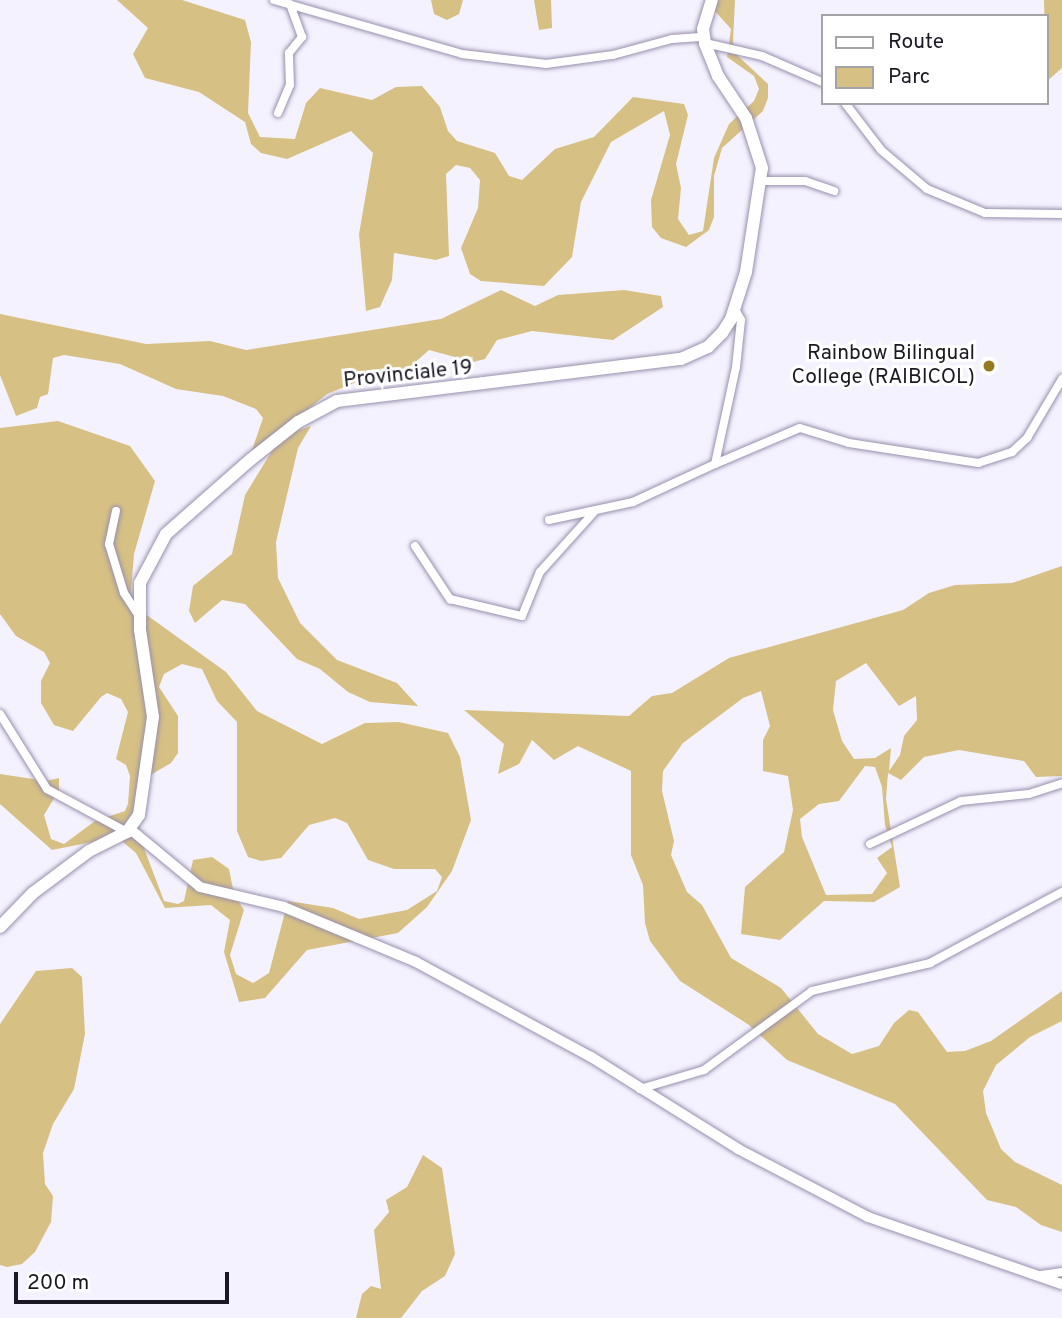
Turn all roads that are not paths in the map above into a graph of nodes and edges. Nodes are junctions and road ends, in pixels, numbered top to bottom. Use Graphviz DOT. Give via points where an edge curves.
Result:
graph roads {
  1 [pos="274,0"];
  2 [pos="712,0"];
  3 [pos="290,4"];
  4 [pos="704,40"];
  5 [pos="820,81"];
  6 [pos="847,105"];
  7 [pos="278,113"];
  8 [pos="761,181"];
  9 [pos="834,191"];
  10 [pos="1062,214"];
  11 [pos="735,309"];
  12 [pos="1062,379"];
  13 [pos="715,464"];
  14 [pos="116,511"];
  15 [pos="595,511"];
  16 [pos="549,520"];
  17 [pos="415,546"];
  18 [pos="139,616"];
  19 [pos="0,714"];
  20 [pos="1062,783"];
  21 [pos="128,830"];
  22 [pos="870,844"];
  23 [pos="1062,892"];
  24 [pos="0,928"];
  25 [pos="639,1089"];
  26 [pos="1062,1272"];
  27 [pos="1035,1275"];
  28 [pos="1062,1284"];
  1 -- 3 [label="street"];
  2 -- 4 [label="main road"];
  3 -- 4 [label="street" via="462,54 546,64 613,55 672,39"];
  3 -- 7 [label="street" via="302,37 289,54 290,85"];
  4 -- 5 [label="street" via="762,56"];
  4 -- 8 [label="main road, Provinciale 19" via="754,138"];
  6 -- 10 [label="street" via="900,170 927,189 985,213"];
  8 -- 9 [label="street" via="805,181"];
  8 -- 11 [label="main road, Provinciale 19"];
  11 -- 13 [label="street" via="741,320 736,367"];
  11 -- 18 [label="main road, Provinciale 19" via="715,341 681,359 346,400 323,408 250,460 166,534 145,570"];
  12 -- 13 [label="street" via="1027,438 1012,452 978,463 849,443 800,428"];
  13 -- 15 [label="street" via="654,494"];
  14 -- 18 [label="street" via="109,544 124,593"];
  15 -- 16 [label="street"];
  15 -- 17 [label="street" via="540,572 522,616 450,599"];
  18 -- 21 [label="main road, Provinciale 19" via="153,717 141,806"];
  19 -- 21 [label="street" via="47,789"];
  20 -- 22 [label="street" via="1029,794 970,798"];
  21 -- 24 [label="main road" via="33,893"];
  21 -- 25 [label="street" via="200,887 284,907 416,962 591,1057"];
  23 -- 25 [label="street" via="930,963 812,991 704,1070"];
  25 -- 27 [label="street" via="738,1149 868,1217"];
  26 -- 27 [label="street"];
  27 -- 28 [label="street"];
}
